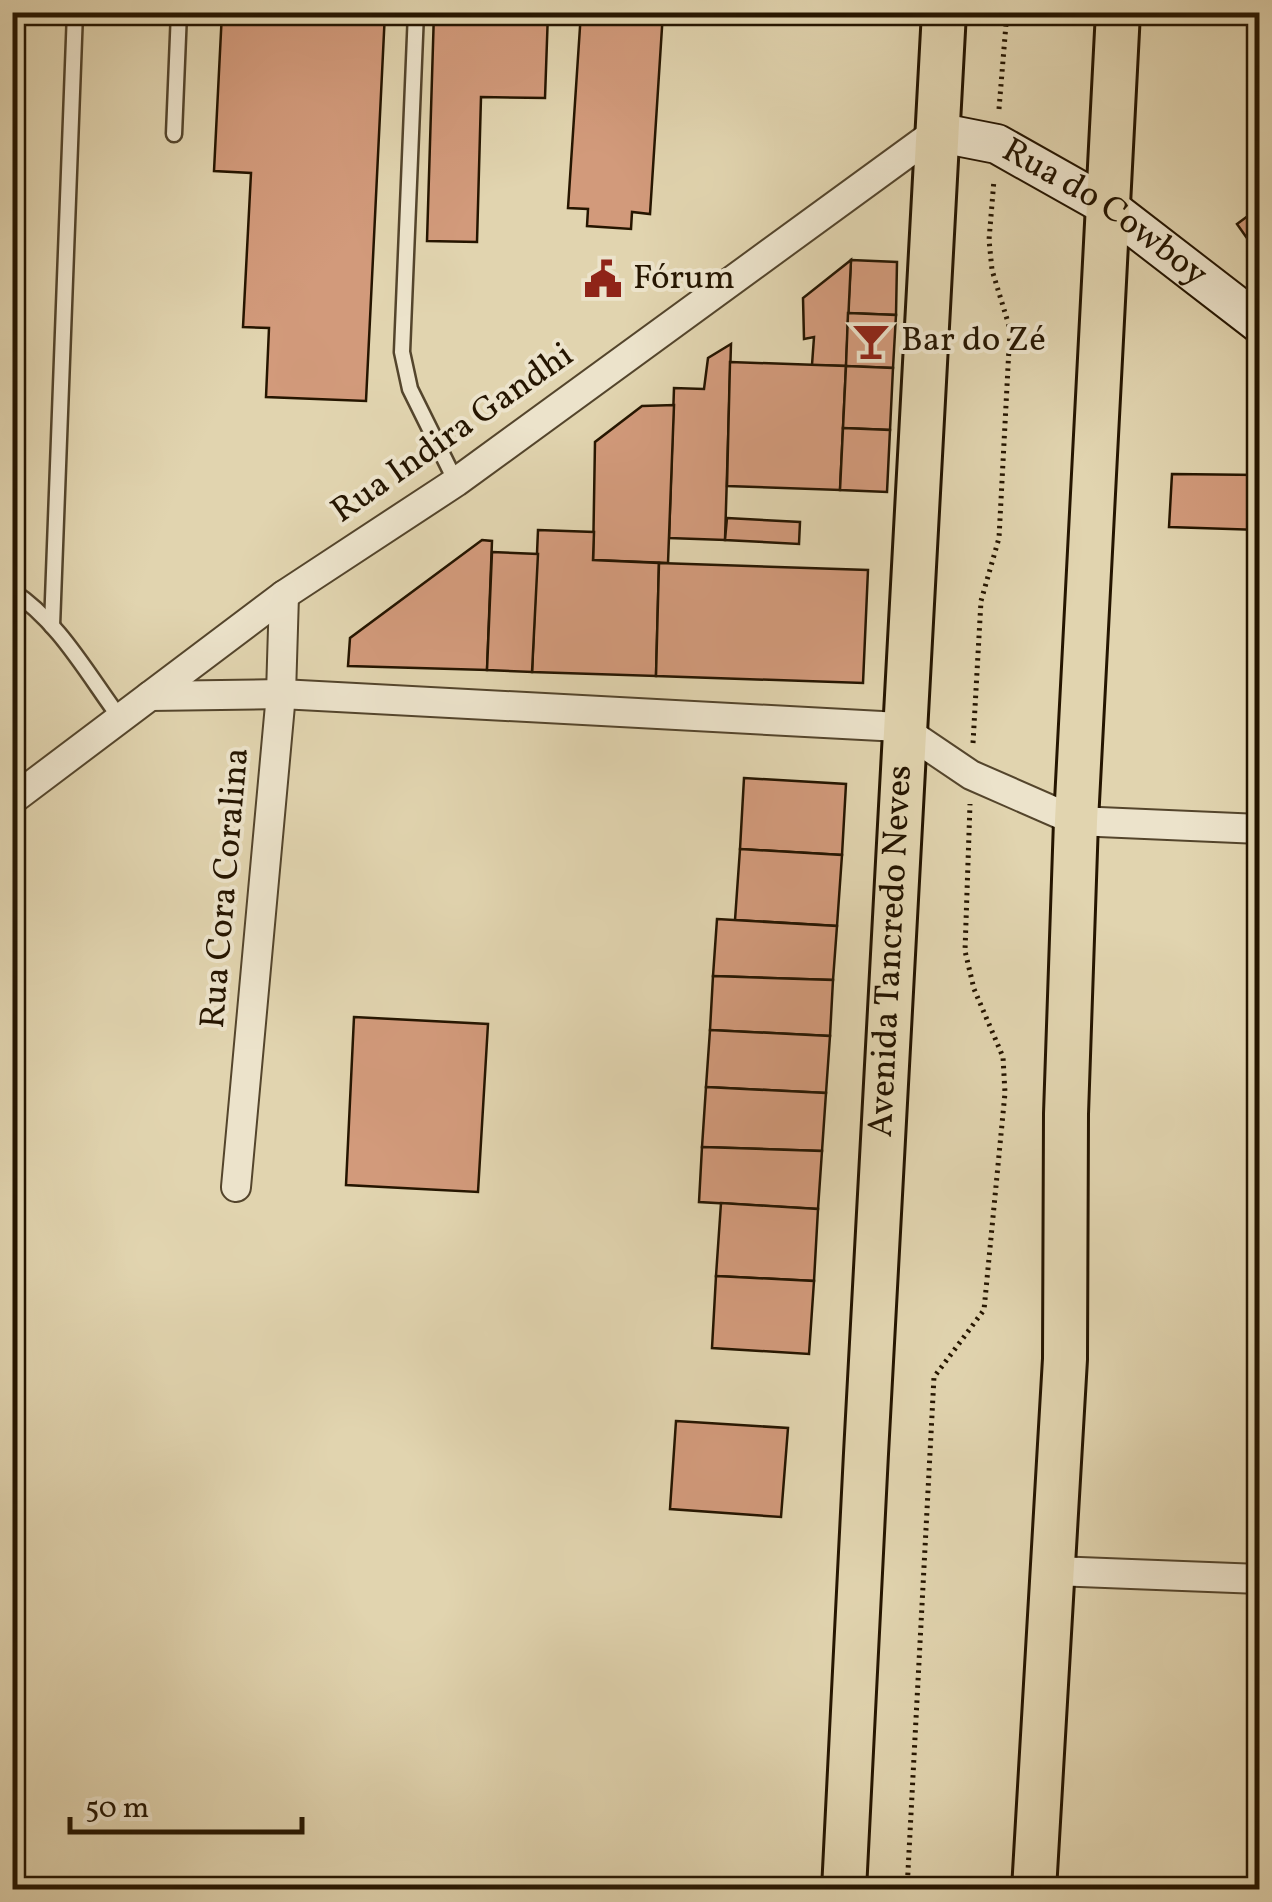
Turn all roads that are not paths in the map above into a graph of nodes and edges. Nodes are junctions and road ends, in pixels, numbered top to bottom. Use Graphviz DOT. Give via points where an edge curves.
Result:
graph roads {
  1 [pos="75,12"];
  2 [pos="179,12"];
  3 [pos="416,12"];
  4 [pos="944,12"];
  5 [pos="1118,12"];
  6 [pos="936,132"];
  7 [pos="174,134"];
  8 [pos="1107,206"];
  9 [pos="1260,324"];
  10 [pos="456,482"];
  11 [pos="12,591"];
  12 [pos="284,595"];
  13 [pos="52,626"];
  14 [pos="281,694"];
  15 [pos="150,696"];
  16 [pos="120,718"];
  17 [pos="900,726"];
  18 [pos="12,800"];
  19 [pos="1076,821"];
  20 [pos="1260,828"];
  21 [pos="236,1187"];
  22 [pos="1054,1571"];
  23 [pos="1260,1580"];
  24 [pos="844,1890"];
  25 [pos="1034,1890"];
  1 -- 13 [label="lane"];
  2 -- 7 [label="lane"];
  3 -- 10 [label="lane" via="402,352 410,389"];
  4 -- 6 [label="main road, Avenida Tancredo Neves"];
  5 -- 8 [label="main road"];
  6 -- 8 [label="street, Rua do Cowboy" via="997,144"];
  6 -- 10 [label="street, Rua Indira Gandhi"];
  6 -- 17 [label="main road, Avenida Tancredo Neves"];
  8 -- 9 [label="street, Rua do Cowboy"];
  8 -- 19 [label="main road"];
  10 -- 12 [label="street, Rua Indira Gandhi"];
  11 -- 13 [label="lane"];
  12 -- 14 [label="street, Rua Cora Coralina"];
  12 -- 15 [label="street, Rua Indira Gandhi"];
  13 -- 16 [label="lane"];
  14 -- 15 [label="street"];
  14 -- 17 [label="street"];
  14 -- 21 [label="street, Rua Cora Coralina"];
  15 -- 16 [label="street, Rua Indira Gandhi"];
  16 -- 18 [label="street, Rua Indira Gandhi"];
  17 -- 19 [label="street" via="971,775"];
  17 -- 24 [label="main road, Avenida Tancredo Neves"];
  19 -- 20 [label="street"];
  19 -- 22 [label="main road"];
  22 -- 23 [label="street"];
  22 -- 25 [label="main road"];
}
